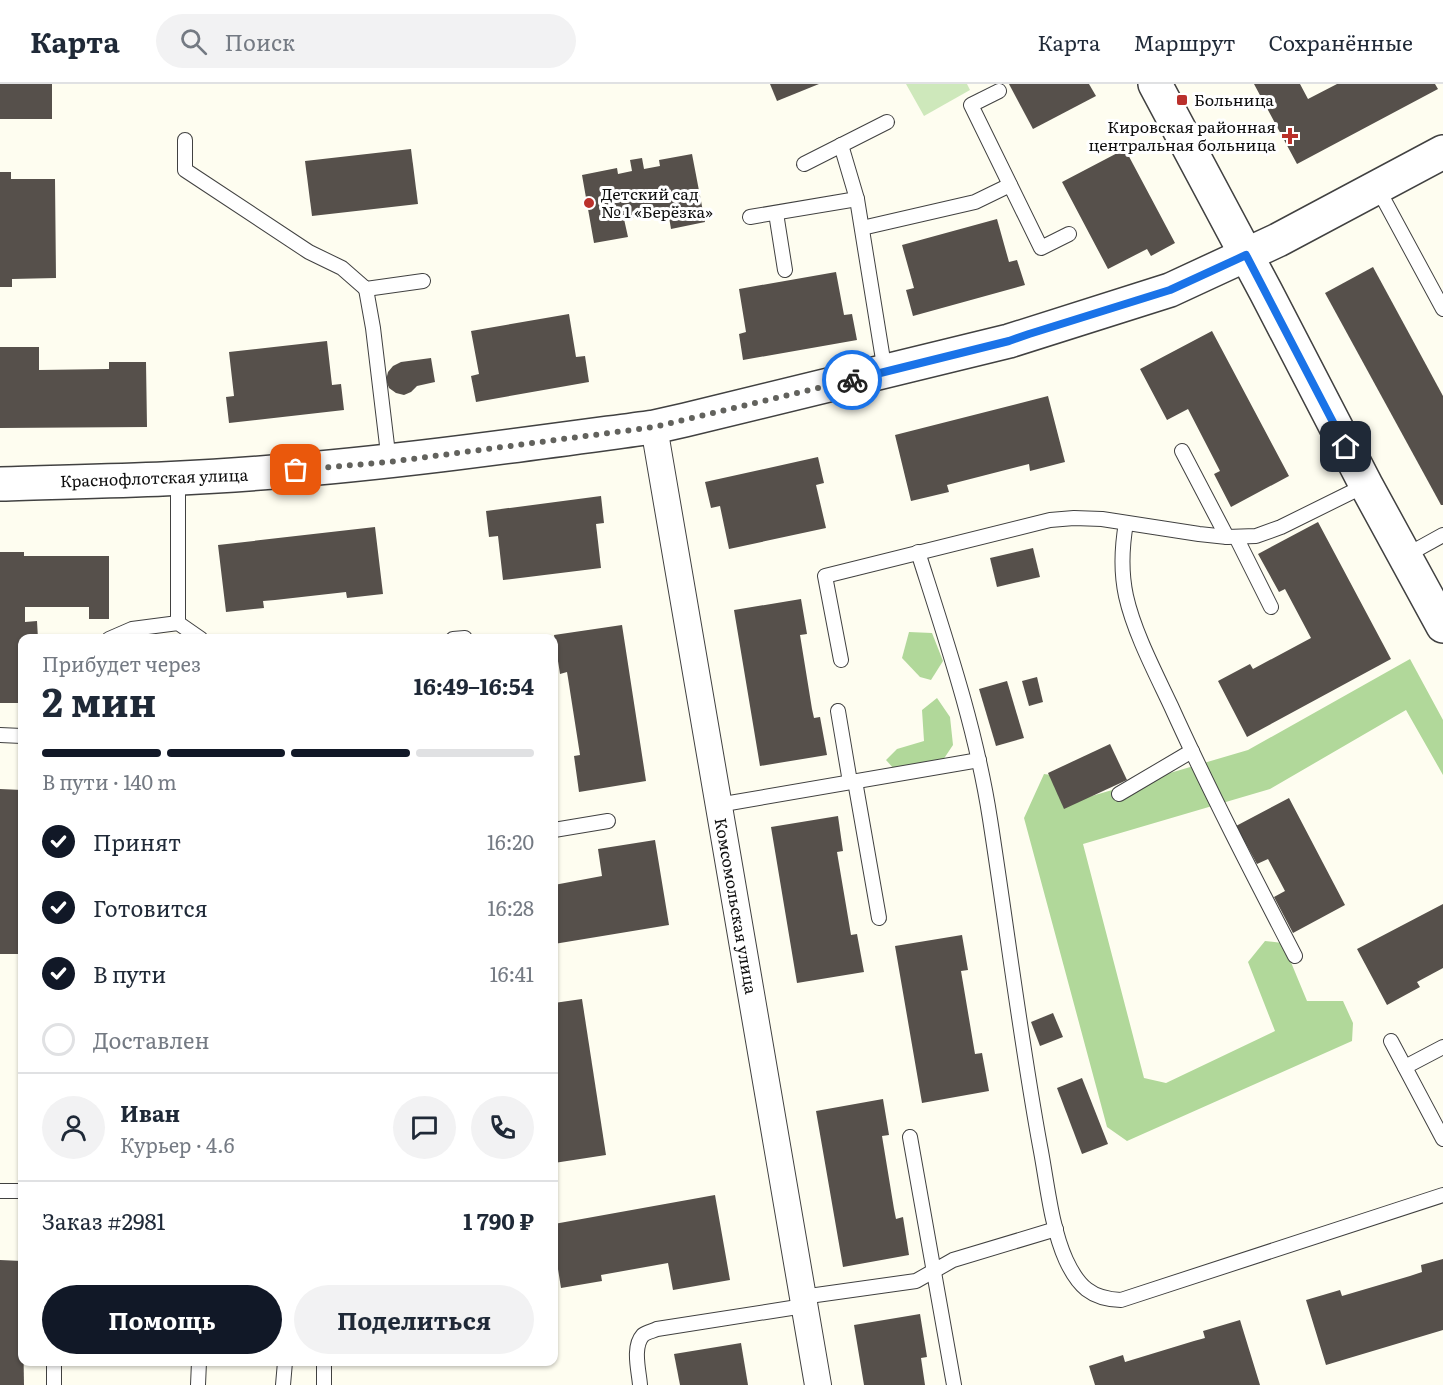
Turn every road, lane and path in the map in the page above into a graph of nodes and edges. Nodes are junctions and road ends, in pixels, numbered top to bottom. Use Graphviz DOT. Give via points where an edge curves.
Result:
graph roads {
  1 [pos="1155,84"];
  2 [pos="999,91"];
  3 [pos="887,122"];
  4 [pos="184,140"];
  5 [pos="841,145"];
  6 [pos="1443,152"];
  7 [pos="804,164"];
  8 [pos="1010,185"];
  9 [pos="1377,187"];
  10 [pos="857,199"];
  11 [pos="776,213"];
  12 [pos="750,217"];
  13 [pos="862,228"];
  14 [pos="1069,234"];
  15 [pos="1246,255"];
  16 [pos="786,270"];
  17 [pos="423,280"];
  18 [pos="366,289"];
  19 [pos="1443,309"];
  20 [pos="885,372"];
  21 [pos="654,427"];
  22 [pos="1182,451"];
  23 [pos="389,462"];
  24 [pos="178,478"];
  25 [pos="0,484"];
  26 [pos="1366,486"];
  27 [pos="1126,523"];
  28 [pos="1443,536"];
  29 [pos="1231,537"];
  30 [pos="918,552"];
  31 [pos="1405,556"];
  32 [pos="1271,607"];
  33 [pos="178,623"];
  34 [pos="1443,626"];
  35 [pos="120,634"];
  36 [pos="194,634"];
  37 [pos="841,660"];
  38 [pos="838,711"];
  39 [pos="0,735"];
  40 [pos="18,736"];
  41 [pos="1192,751"];
  42 [pos="979,760"];
  43 [pos="853,782"];
  44 [pos="1119,794"];
  45 [pos="718,805"];
  46 [pos="608,821"];
  47 [pos="558,826"];
  48 [pos="879,918"];
  49 [pos="1295,956"];
  50 [pos="1391,1041"];
  51 [pos="1443,1047"];
  52 [pos="1405,1067"];
  53 [pos="910,1137"];
  54 [pos="1443,1139"];
  55 [pos="0,1191"];
  56 [pos="18,1191"];
  57 [pos="1443,1195"];
  58 [pos="1056,1229"];
  59 [pos="933,1271"];
  60 [pos="803,1302"];
  61 [pos="54,1366"];
  62 [pos="200,1366"];
  63 [pos="285,1366"];
  64 [pos="324,1366"];
  65 [pos="54,1385"];
  66 [pos="198,1385"];
  67 [pos="284,1385"];
  68 [pos="324,1385"];
  69 [pos="640,1385"];
  70 [pos="818,1385"];
  71 [pos="954,1385"];
  1 -- 15 [label="street"];
  2 -- 8 [label="lane" via="971,105"];
  3 -- 5 [label="lane"];
  4 -- 18 [label="lane" via="184,170 309,252 342,268"];
  5 -- 7 [label="lane"];
  5 -- 10 [label="lane"];
  6 -- 9 [label="street, Краснофлотская улица"];
  8 -- 13 [label="lane" via="975,202"];
  8 -- 14 [label="lane" via="1041,248"];
  9 -- 15 [label="street, Краснофлотская улица"];
  9 -- 19 [label="lane"];
  10 -- 11 [label="lane"];
  10 -- 13 [label="lane"];
  11 -- 12 [label="lane"];
  11 -- 16 [label="lane"];
  13 -- 20 [label="lane"];
  15 -- 20 [label="street, Краснофлотская улица" via="1170,290 1009,341"];
  15 -- 26 [label="street"];
  17 -- 18 [label="lane"];
  18 -- 23 [label="lane"];
  20 -- 21 [label="street, Краснофлотская улица"];
  21 -- 23 [label="street, Краснофлотская улица"];
  21 -- 45 [label="street, Комсомольская улица"];
  22 -- 29 [label="lane"];
  23 -- 24 [label="street, Краснофлотская улица"];
  24 -- 25 [label="street, Краснофлотская улица"];
  24 -- 33 [label="lane"];
  26 -- 29 [label="lane" via="1281,527 1256,536"];
  26 -- 31 [label="street"];
  27 -- 29 [label="lane"];
  27 -- 30 [label="lane" via="1102,519 1050,520"];
  27 -- 41 [label="lane" via="1126,595 1140,638"];
  28 -- 31 [label="lane"];
  29 -- 32 [label="lane"];
  30 -- 37 [label="lane" via="825,576"];
  30 -- 42 [label="lane"];
  31 -- 34 [label="street"];
  33 -- 35 [label="lane"];
  33 -- 36 [label="lane"];
  38 -- 43 [label="lane"];
  39 -- 40 [label="lane"];
  41 -- 44 [label="lane"];
  41 -- 49 [label="lane"];
  42 -- 43 [label="lane"];
  42 -- 58 [label="lane" via="1030,1092"];
  43 -- 45 [label="lane"];
  43 -- 48 [label="lane"];
  45 -- 60 [label="street, Комсомольская улица"];
  46 -- 47 [label="lane"];
  50 -- 52 [label="lane"];
  51 -- 52 [label="lane"];
  52 -- 54 [label="lane"];
  53 -- 59 [label="lane"];
  55 -- 56 [label="lane"];
  57 -- 58 [label="lane" via="1120,1300 1089,1292 1076,1278 1065,1259"];
  58 -- 59 [label="lane" via="953,1260"];
  59 -- 60 [label="lane" via="916,1281"];
  59 -- 71 [label="lane"];
  60 -- 69 [label="lane" via="644,1334 637,1352"];
  60 -- 70 [label="street, Комсомольская улица"];
  61 -- 65 [label="lane"];
  62 -- 66 [label="lane"];
  63 -- 67 [label="lane"];
  64 -- 68 [label="lane"];
}
